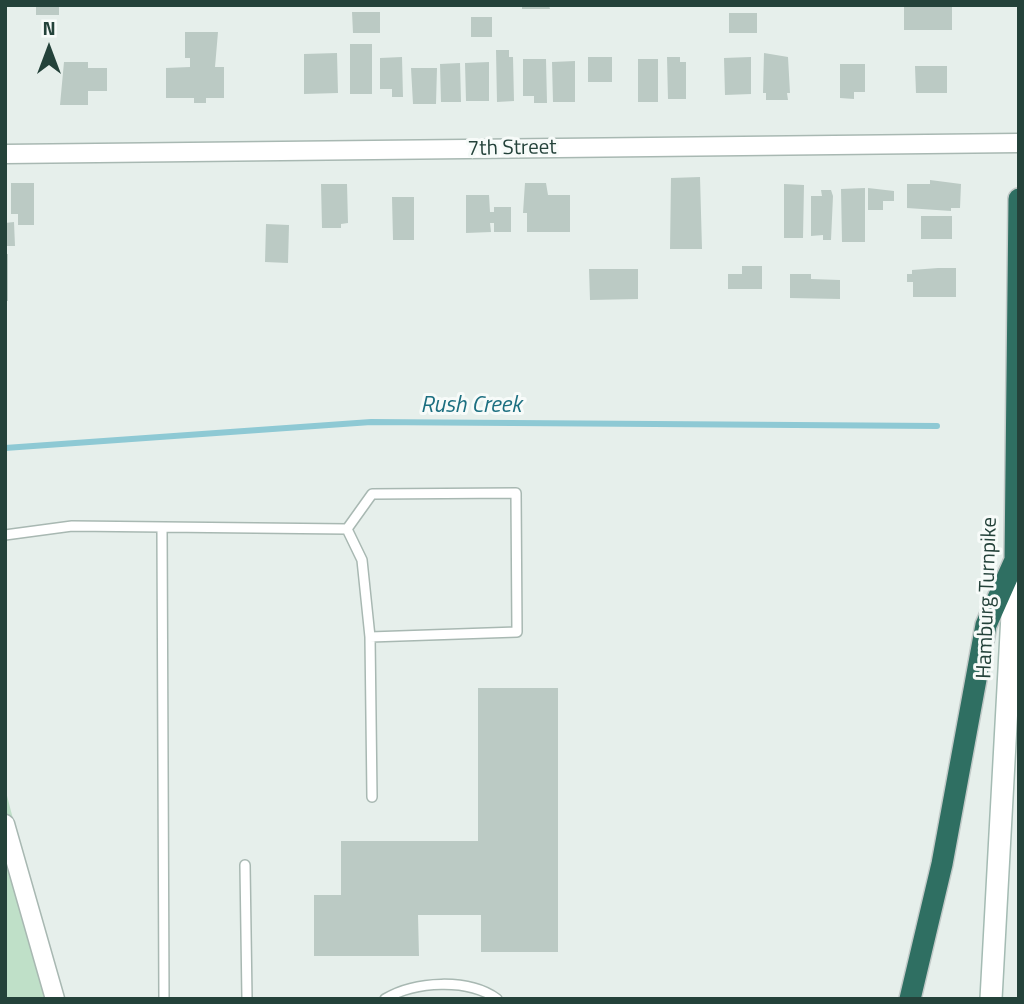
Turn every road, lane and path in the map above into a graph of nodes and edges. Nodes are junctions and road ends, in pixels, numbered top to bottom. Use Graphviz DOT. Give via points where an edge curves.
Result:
graph roads {
  1 [pos="1019,143"];
  2 [pos="5,154"];
  3 [pos="1019,199"];
  4 [pos="162,527"];
  5 [pos="347,529"];
  6 [pos="5,535"];
  7 [pos="1016,560"];
  8 [pos="370,638"];
  9 [pos="372,797"];
  10 [pos="5,824"];
  11 [pos="245,865"];
  12 [pos="55,999"];
  13 [pos="164,999"];
  14 [pos="247,999"];
  15 [pos="385,999"];
  16 [pos="497,999"];
  17 [pos="910,999"];
  18 [pos="991,999"];
  1 -- 2 [label="street, 7th Street"];
  3 -- 7 [label="highway, Hamburg Turnpike"];
  4 -- 5 [label="lane"];
  4 -- 6 [label="lane" via="72,526"];
  4 -- 13 [label="lane"];
  5 -- 8 [label="lane" via="362,560"];
  5 -- 8 [label="lane" via="372,494 516,493 517,632"];
  7 -- 17 [label="highway" via="986,625 942,864"];
  7 -- 18 [label="main road, Hamburg Turnpike"];
  8 -- 9 [label="lane"];
  10 -- 12 [label="street"];
  11 -- 14 [label="lane"];
  15 -- 16 [label="lane" via="422,985 454,985 488,992"];
}
